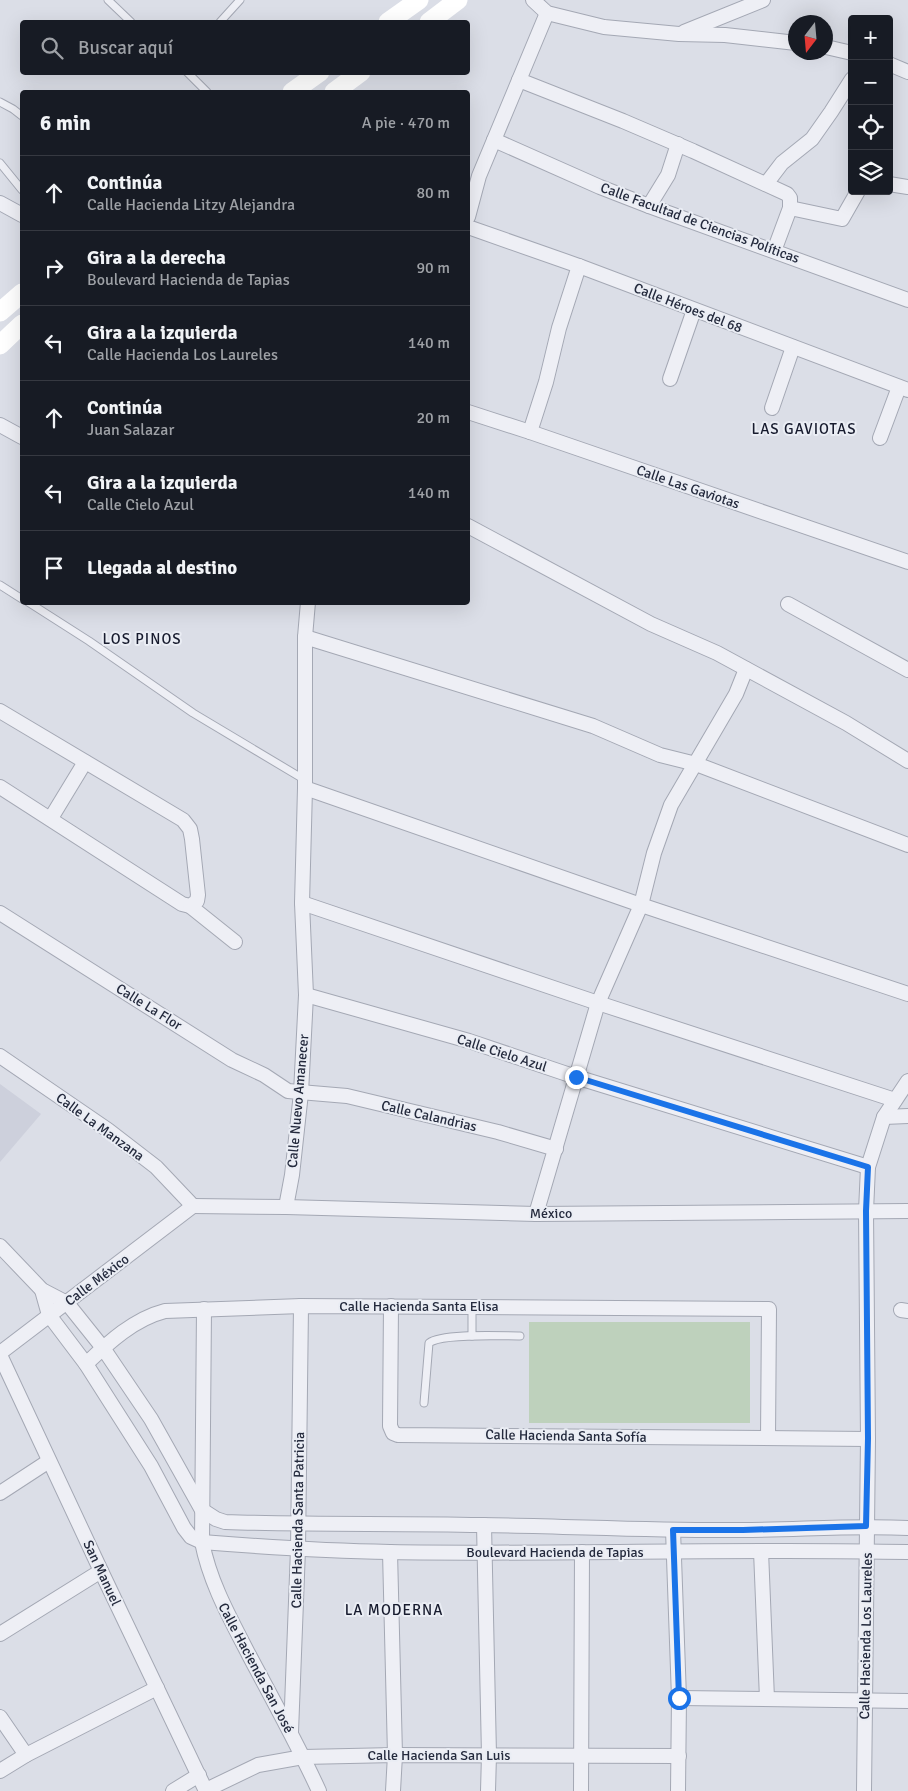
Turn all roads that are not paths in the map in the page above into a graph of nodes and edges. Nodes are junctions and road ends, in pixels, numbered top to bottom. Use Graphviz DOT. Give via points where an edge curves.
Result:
graph roads {
  1 [pos="108,0"];
  2 [pos="240,0"];
  3 [pos="419,0"];
  4 [pos="458,0"];
  5 [pos="533,0"];
  6 [pos="763,0"];
  7 [pos="547,13"];
  8 [pos="129,20"];
  9 [pos="222,20"];
  10 [pos="391,20"];
  11 [pos="432,20"];
  12 [pos="679,34"];
  13 [pos="788,42"];
  14 [pos="833,49"];
  15 [pos="848,52"];
  16 [pos="893,66"];
  17 [pos="908,72"];
  18 [pos="190,75"];
  19 [pos="316,75"];
  20 [pos="357,75"];
  21 [pos="519,80"];
  22 [pos="848,84"];
  23 [pos="205,90"];
  24 [pos="295,90"];
  25 [pos="337,90"];
  26 [pos="0,102"];
  27 [pos="20,114"];
  28 [pos="494,140"];
  29 [pos="678,144"];
  30 [pos="0,164"];
  31 [pos="766,184"];
  32 [pos="893,185"];
  33 [pos="908,187"];
  34 [pos="20,188"];
  35 [pos="856,195"];
  36 [pos="0,203"];
  37 [pos="649,206"];
  38 [pos="790,208"];
  39 [pos="470,210"];
  40 [pos="20,214"];
  41 [pos="470,228"];
  42 [pos="774,251"];
  43 [pos="579,266"];
  44 [pos="20,295"];
  45 [pos="908,300"];
  46 [pos="694,310"];
  47 [pos="0,312"];
  48 [pos="20,326"];
  49 [pos="0,345"];
  50 [pos="793,347"];
  51 [pos="670,379"];
  52 [pos="904,389"];
  53 [pos="772,408"];
  54 [pos="470,413"];
  55 [pos="0,424"];
  56 [pos="530,432"];
  57 [pos="20,436"];
  58 [pos="880,438"];
  59 [pos="470,527"];
  60 [pos="908,562"];
  61 [pos="0,584"];
  62 [pos="20,598"];
  63 [pos="788,604"];
  64 [pos="33,605"];
  65 [pos="308,605"];
  66 [pos="305,637"];
  67 [pos="746,668"];
  68 [pos="908,670"];
  69 [pos="0,711"];
  70 [pos="908,761"];
  71 [pos="85,762"];
  72 [pos="696,764"];
  73 [pos="305,784"];
  74 [pos="0,787"];
  75 [pos="51,818"];
  76 [pos="908,844"];
  77 [pos="302,903"];
  78 [pos="641,905"];
  79 [pos="190,906"];
  80 [pos="0,913"];
  81 [pos="235,942"];
  82 [pos="908,994"];
  83 [pos="306,995"];
  84 [pos="598,1003"];
  85 [pos="0,1056"];
  86 [pos="576,1077"];
  87 [pos="908,1081"];
  88 [pos="301,1093"];
  89 [pos="895,1100"];
  90 [pos="908,1116"];
  91 [pos="884,1117"];
  92 [pos="556,1149"];
  93 [pos="868,1167"];
  94 [pos="193,1206"];
  95 [pos="286,1207"];
  96 [pos="908,1210"];
  97 [pos="866,1211"];
  98 [pos="536,1214"];
  99 [pos="0,1246"];
  100 [pos="42,1290"];
  101 [pos="67,1303"];
  102 [pos="301,1306"];
  103 [pos="391,1306"];
  104 [pos="472,1306"];
  105 [pos="204,1309"];
  106 [pos="50,1315"];
  107 [pos="472,1336"];
  108 [pos="520,1336"];
  109 [pos="103,1348"];
  110 [pos="0,1354"];
  111 [pos="86,1364"];
  112 [pos="424,1403"];
  113 [pos="768,1438"];
  114 [pos="868,1438"];
  115 [pos="50,1461"];
  116 [pos="0,1493"];
  117 [pos="202,1510"];
  118 [pos="299,1525"];
  119 [pos="484,1525"];
  120 [pos="866,1526"];
  121 [pos="908,1528"];
  122 [pos="673,1530"];
  123 [pos="202,1542"];
  124 [pos="298,1549"];
  125 [pos="674,1551"];
  126 [pos="761,1551"];
  127 [pos="867,1551"];
  128 [pos="390,1552"];
  129 [pos="486,1552"];
  130 [pos="582,1552"];
  131 [pos="908,1552"];
  132 [pos="101,1571"];
  133 [pos="0,1634"];
  134 [pos="157,1688"];
  135 [pos="679,1698"];
  136 [pos="767,1699"];
  137 [pos="908,1701"];
  138 [pos="865,1702"];
  139 [pos="0,1717"];
  140 [pos="291,1735"];
  141 [pos="26,1755"];
  142 [pos="395,1755"];
  143 [pos="488,1755"];
  144 [pos="582,1756"];
  145 [pos="679,1756"];
  146 [pos="303,1757"];
  147 [pos="0,1771"];
  148 [pos="199,1775"];
  149 [pos="173,1791"];
  150 [pos="206,1791"];
  151 [pos="319,1791"];
  152 [pos="393,1791"];
  153 [pos="488,1791"];
  154 [pos="581,1791"];
  155 [pos="678,1791"];
  156 [pos="864,1791"];
  1 -- 8 [label="lane"];
  2 -- 9 [label="lane"];
  3 -- 10 [label="main road"];
  4 -- 11 [label="main road"];
  5 -- 7 [label="street"];
  6 -- 12 [label="street"];
  7 -- 12 [label="street" via="604,26"];
  7 -- 21 [label="street"];
  12 -- 13 [label="street"];
  14 -- 15 [label="street"];
  16 -- 17 [label="street"];
  18 -- 23 [label="lane"];
  19 -- 24 [label="main road"];
  20 -- 25 [label="main road"];
  21 -- 28 [label="street"];
  21 -- 29 [label="street"];
  22 -- 31 [label="street" via="812,138 782,164"];
  26 -- 27 [label="lane"];
  28 -- 37 [label="street, Calle Facultad de Ciencias Políticas"];
  28 -- 39 [label="street"];
  29 -- 31 [label="street"];
  29 -- 37 [label="street" via="668,175"];
  30 -- 34 [label="lane"];
  31 -- 38 [label="street" via="787,194"];
  32 -- 33 [label="street"];
  35 -- 38 [label="street" via="842,219"];
  36 -- 40 [label="street"];
  37 -- 42 [label="street, Calle Facultad de Ciencias Políticas"];
  38 -- 42 [label="street"];
  41 -- 43 [label="street, Calle Héroes del 68"];
  42 -- 45 [label="street, Calle Facultad de Ciencias Políticas"];
  43 -- 46 [label="street, Calle Héroes del 68"];
  43 -- 56 [label="street"];
  44 -- 47 [label="main road"];
  46 -- 50 [label="street, Calle Héroes del 68"];
  46 -- 51 [label="street"];
  48 -- 49 [label="main road"];
  50 -- 52 [label="street, Calle Héroes del 68"];
  50 -- 53 [label="street"];
  52 -- 58 [label="street"];
  54 -- 56 [label="street, Calle Las Gaviotas"];
  55 -- 57 [label="street"];
  56 -- 60 [label="street, Calle Las Gaviotas"];
  59 -- 67 [label="street" via="651,624"];
  61 -- 62 [label="lane"];
  63 -- 68 [label="street"];
  64 -- 73 [label="lane"];
  65 -- 66 [label="street, Calle Nuevo Amanecer"];
  66 -- 72 [label="street" via="593,726 660,755"];
  66 -- 73 [label="street, Calle Nuevo Amanecer"];
  67 -- 70 [label="street"];
  67 -- 72 [label="street" via="736,694"];
  69 -- 71 [label="street"];
  71 -- 75 [label="street"];
  71 -- 79 [label="street" via="183,820 190,829 198,895 197,901"];
  72 -- 76 [label="street"];
  72 -- 78 [label="street" via="671,805"];
  73 -- 77 [label="street, Calle Nuevo Amanecer"];
  73 -- 78 [label="street"];
  74 -- 75 [label="street"];
  75 -- 79 [label="street" via="182,904"];
  77 -- 83 [label="street, Calle Nuevo Amanecer"];
  77 -- 84 [label="street"];
  78 -- 82 [label="street"];
  78 -- 84 [label="street"];
  79 -- 81 [label="street"];
  80 -- 88 [label="street, Calle La Flor" via="232,1060 288,1091"];
  83 -- 86 [label="street, Calle Cielo Azul" via="469,1041"];
  83 -- 88 [label="street, Calle Nuevo Amanecer"];
  84 -- 86 [label="street"];
  84 -- 89 [label="street"];
  85 -- 94 [label="street, Calle La Manzana" via="108,1130 156,1168"];
  86 -- 92 [label="street"];
  86 -- 93 [label="street, Calle Cielo Azul"];
  87 -- 89 [label="street, Calle Hacienda Los Laureles"];
  88 -- 92 [label="street, Calle Calandrias" via="347,1096"];
  88 -- 95 [label="street, Calle Nuevo Amanecer"];
  89 -- 91 [label="street, Calle Hacienda Los Laureles"];
  90 -- 91 [label="street"];
  91 -- 93 [label="street, Calle Hacienda Los Laureles"];
  92 -- 98 [label="street"];
  93 -- 97 [label="street, Calle Hacienda Los Laureles"];
  94 -- 95 [label="street, México"];
  94 -- 101 [label="street, Calle México"];
  95 -- 98 [label="street, México"];
  96 -- 97 [label="street, México"];
  97 -- 98 [label="street, México"];
  97 -- 114 [label="street, Calle Hacienda Los Laureles"];
  99 -- 100 [label="street"];
  100 -- 101 [label="street"];
  100 -- 106 [label="street"];
  101 -- 106 [label="street, Calle México"];
  101 -- 109 [label="street, Calle Hacienda San José"];
  102 -- 103 [label="street, Calle Hacienda Santa Elisa"];
  102 -- 105 [label="street, Calle Hacienda Santa Elisa"];
  102 -- 118 [label="street, Calle Hacienda Santa Patricia"];
  103 -- 104 [label="street, Calle Hacienda Santa Elisa"];
  103 -- 113 [label="street, Calle Hacienda Santa Sofía" via="390,1426 398,1435"];
  104 -- 107 [label="lane"];
  104 -- 113 [label="street, Calle Hacienda Santa Elisa" via="769,1309"];
  105 -- 109 [label="street, Calle Hacienda Santa Elisa" via="165,1311 148,1316"];
  105 -- 117 [label="street"];
  106 -- 110 [label="street, Calle México"];
  106 -- 111 [label="street"];
  107 -- 108 [label="lane"];
  107 -- 112 [label="lane" via="434,1339 429,1343"];
  109 -- 111 [label="street, Calle Hacienda Santa Elisa"];
  109 -- 117 [label="street, Calle Hacienda San José" via="151,1419"];
  110 -- 115 [label="street, San Manuel"];
  111 -- 123 [label="street" via="151,1466 184,1528 191,1537"];
  113 -- 114 [label="street, Calle Hacienda Santa Sofía"];
  114 -- 120 [label="street, Calle Hacienda Los Laureles"];
  115 -- 116 [label="street"];
  115 -- 132 [label="street, San Manuel"];
  117 -- 118 [label="street, Boulevard Hacienda de Tapias" via="224,1522"];
  117 -- 123 [label="street, Calle Hacienda San José"];
  118 -- 119 [label="street, Boulevard Hacienda de Tapias"];
  118 -- 124 [label="street, Calle Hacienda Santa Patricia"];
  119 -- 122 [label="street, Boulevard Hacienda de Tapias"];
  119 -- 129 [label="street"];
  120 -- 121 [label="street, Boulevard Hacienda de Tapias"];
  120 -- 122 [label="street, Boulevard Hacienda de Tapias"];
  120 -- 127 [label="street, Calle Hacienda Los Laureles"];
  122 -- 125 [label="street"];
  123 -- 124 [label="street, Boulevard Hacienda de Tapias"];
  123 -- 140 [label="street, Calle Hacienda San José" via="206,1564 218,1594"];
  124 -- 128 [label="street, Boulevard Hacienda de Tapias"];
  124 -- 140 [label="street, Calle Hacienda Santa Patricia"];
  125 -- 126 [label="street, Boulevard Hacienda de Tapias"];
  125 -- 130 [label="street, Boulevard Hacienda de Tapias"];
  125 -- 135 [label="street"];
  126 -- 127 [label="street, Boulevard Hacienda de Tapias"];
  126 -- 136 [label="street"];
  127 -- 131 [label="street, Boulevard Hacienda de Tapias"];
  127 -- 138 [label="street, Calle Hacienda Los Laureles"];
  128 -- 129 [label="street, Boulevard Hacienda de Tapias"];
  128 -- 142 [label="street"];
  129 -- 130 [label="street, Boulevard Hacienda de Tapias"];
  129 -- 143 [label="street"];
  130 -- 144 [label="street"];
  132 -- 133 [label="street"];
  132 -- 134 [label="street, San Manuel"];
  134 -- 141 [label="street"];
  134 -- 148 [label="street, San Manuel"];
  135 -- 136 [label="street"];
  135 -- 145 [label="street"];
  136 -- 138 [label="street"];
  137 -- 138 [label="street"];
  138 -- 156 [label="street, Calle Hacienda Los Laureles"];
  139 -- 141 [label="street"];
  140 -- 146 [label="street, Calle Hacienda San José"];
  141 -- 147 [label="street"];
  142 -- 143 [label="street, Calle Hacienda San Luis"];
  142 -- 146 [label="street, Calle Hacienda San Luis"];
  142 -- 152 [label="street"];
  143 -- 144 [label="street, Calle Hacienda San Luis"];
  143 -- 153 [label="street"];
  144 -- 145 [label="street, Calle Hacienda San Luis"];
  144 -- 154 [label="street"];
  145 -- 155 [label="street"];
  146 -- 150 [label="street, Calle Hacienda San Luis" via="258,1766"];
  146 -- 151 [label="street, Calle Hacienda San José"];
  148 -- 149 [label="street"];
  148 -- 150 [label="street, San Manuel"];
}
